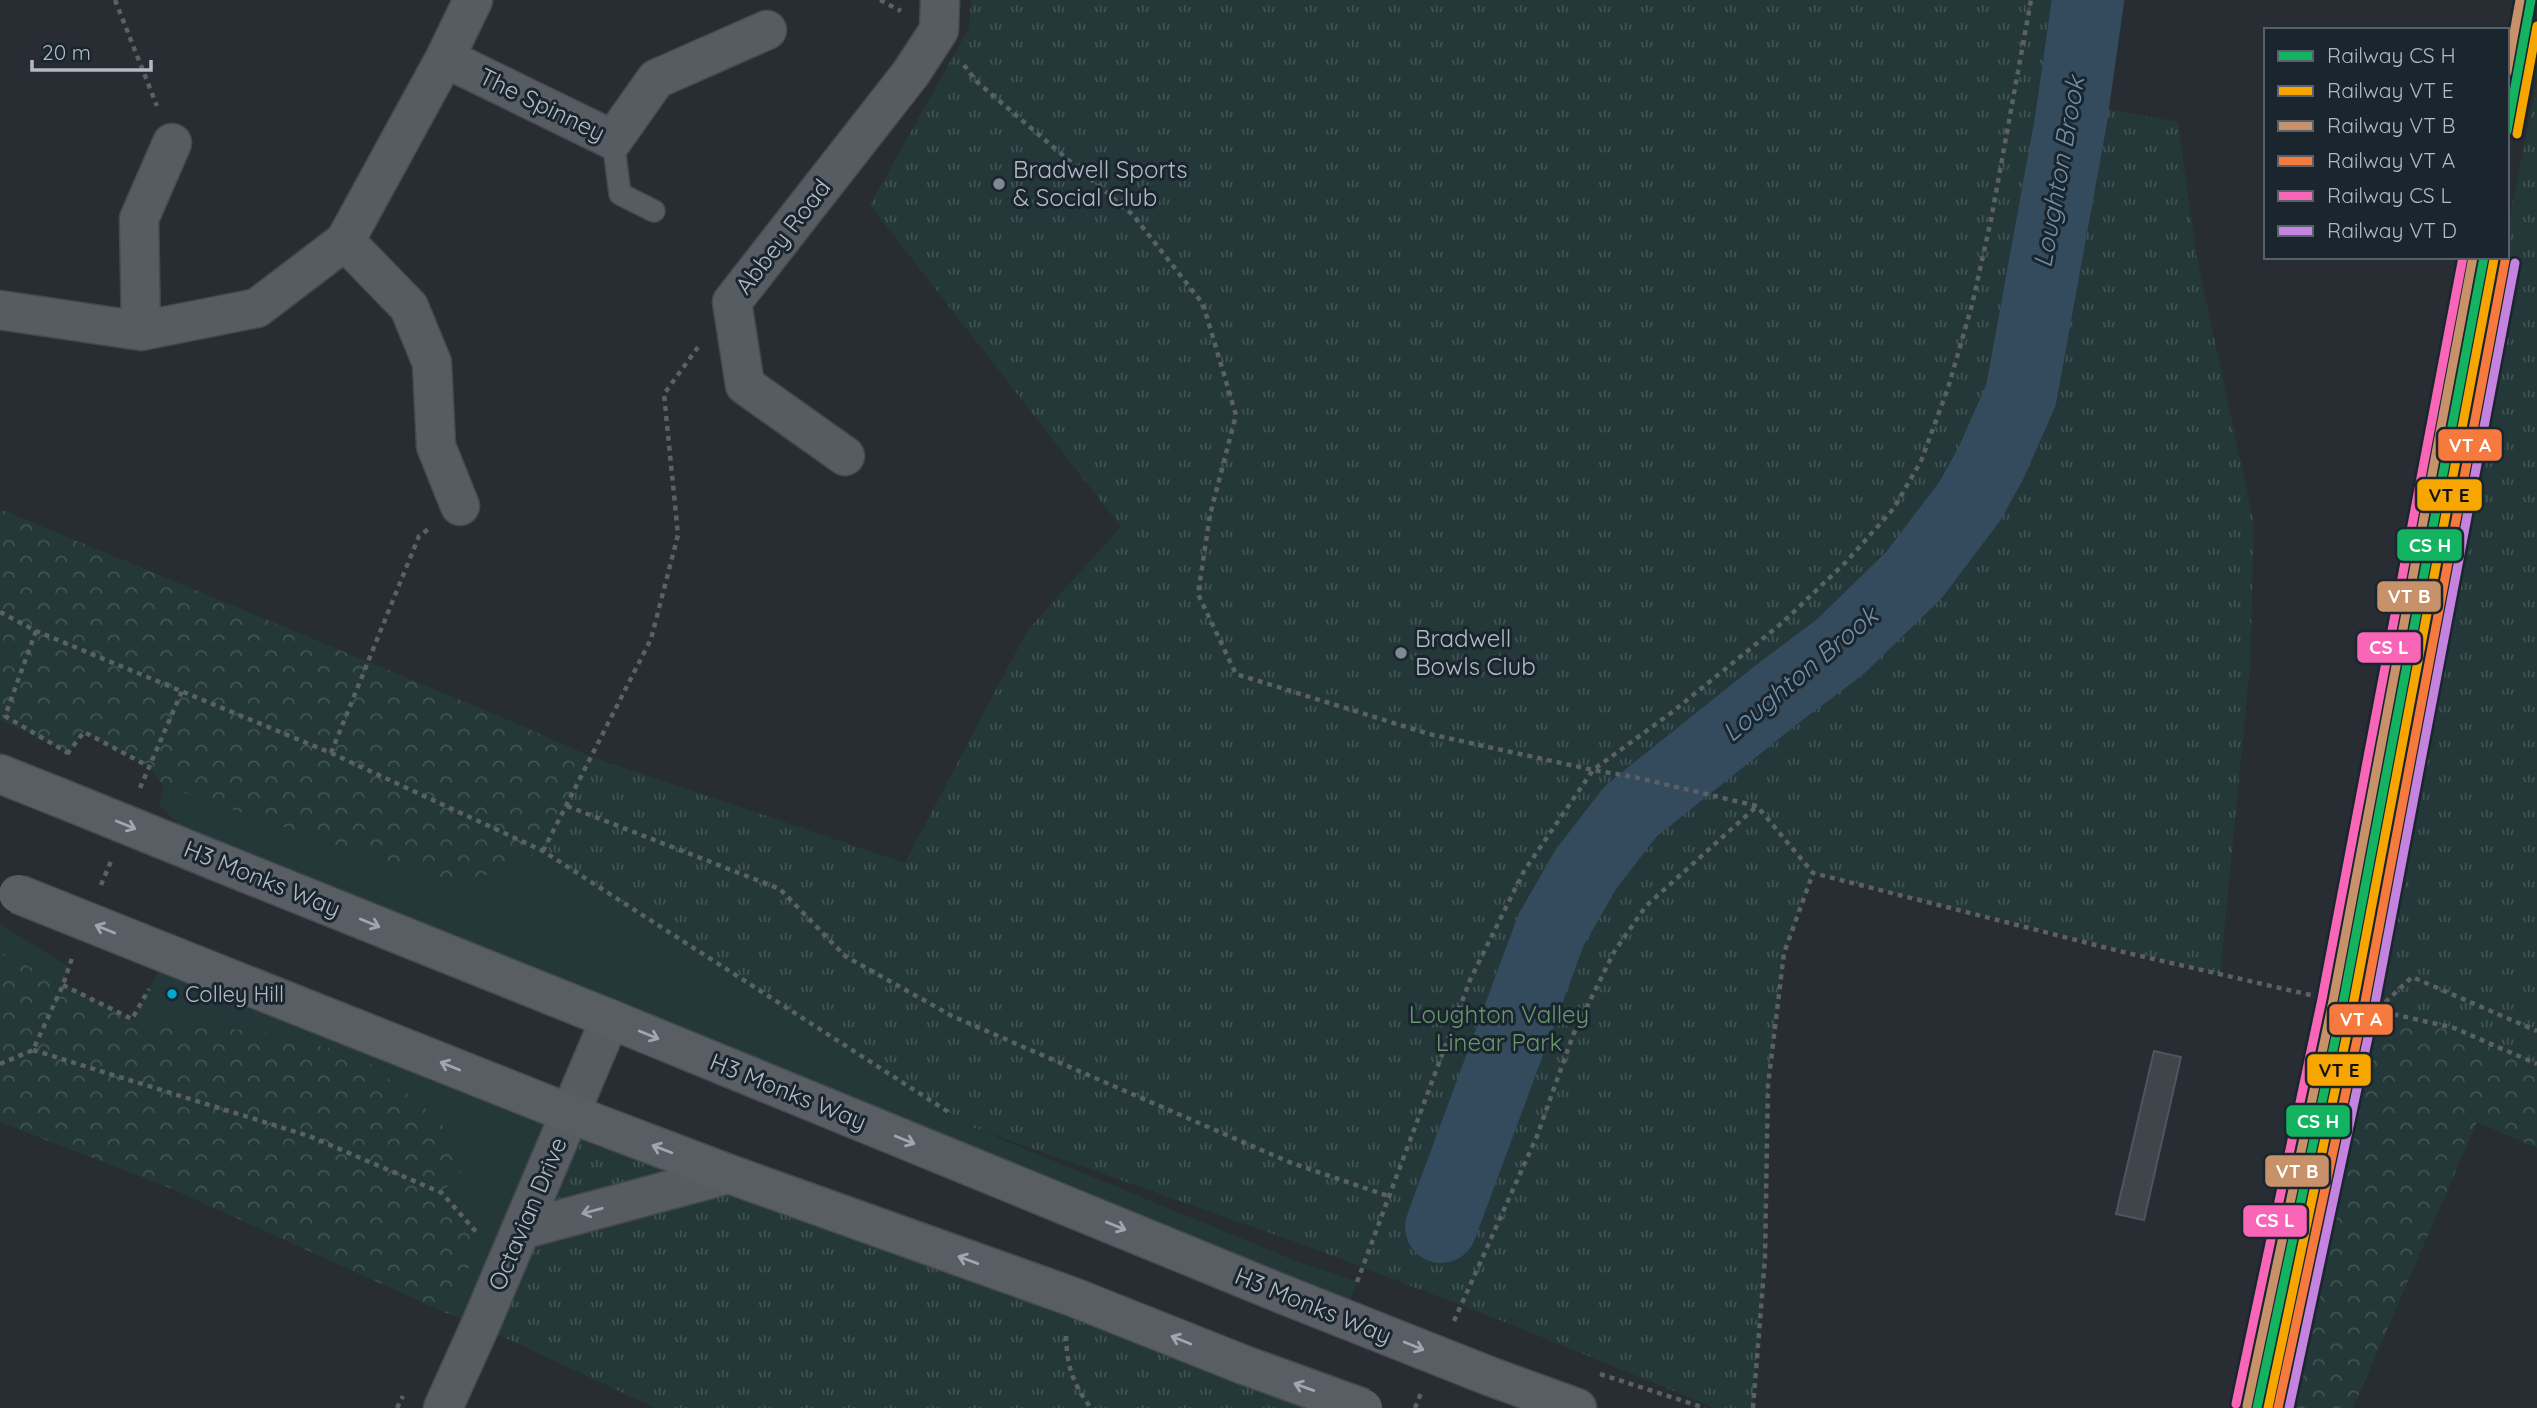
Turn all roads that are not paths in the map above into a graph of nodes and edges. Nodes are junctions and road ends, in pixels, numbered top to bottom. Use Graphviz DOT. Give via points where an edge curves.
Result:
graph roads {
  1 [pos="472,0"];
  2 [pos="939,15"];
  3 [pos="767,30"];
  4 [pos="445,58"];
  5 [pos="613,141"];
  6 [pos="172,143"];
  7 [pos="654,211"];
  8 [pos="345,241"];
  9 [pos="0,310"];
  10 [pos="141,331"];
  11 [pos="845,456"];
  12 [pos="460,506"];
  13 [pos="0,774"];
  14 [pos="9,891"];
  15 [pos="610,1019"];
  16 [pos="571,1114"];
  17 [pos="729,1174"];
  18 [pos="522,1230"];
  19 [pos="443,1408"];
  20 [pos="1363,1408"];
  21 [pos="1577,1408"];
  1 -- 4 [label="street"];
  2 -- 11 [label="street, Abbey Road" via="911,73 732,302 745,385"];
  3 -- 5 [label="street, The Spinney" via="656,79"];
  4 -- 5 [label="street, The Spinney"];
  4 -- 8 [label="street"];
  5 -- 7 [label="lane" via="620,194"];
  6 -- 10 [label="street" via="139,219"];
  8 -- 10 [label="street" via="257,308"];
  8 -- 12 [label="street" via="409,307 432,363 436,446"];
  9 -- 10 [label="street"];
  13 -- 15 [label="main road, H3 Monks Way, one-way, bridge"];
  16 -- 14 [label="main road, one-way, bridge"];
  15 -- 16 [label="street, Octavian Drive"];
  15 -- 21 [label="main road, H3 Monks Way, one-way, bridge" via="1283,1294"];
  17 -- 16 [label="main road, one-way"];
  16 -- 18 [label="street, Octavian Drive"];
  17 -- 18 [label="street, one-way"];
  20 -- 17 [label="main road, one-way, bridge" via="1073,1297"];
  18 -- 19 [label="street, Octavian Drive"];
}
